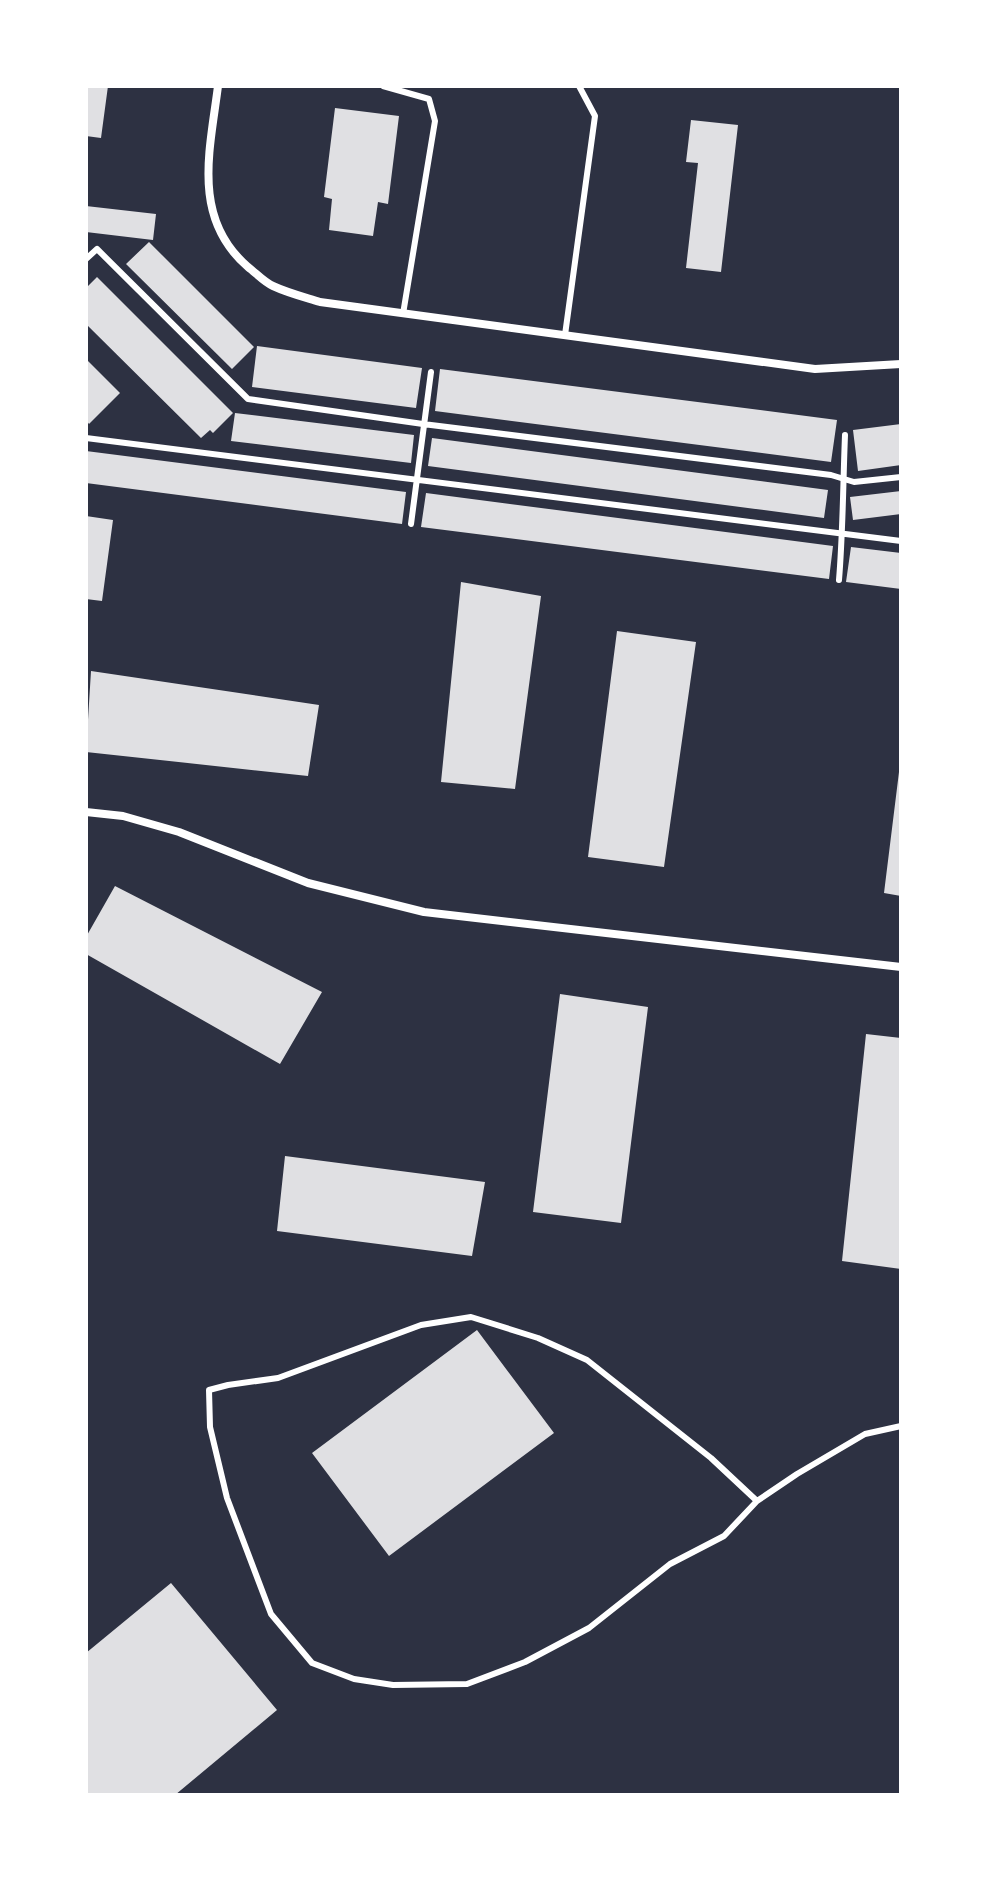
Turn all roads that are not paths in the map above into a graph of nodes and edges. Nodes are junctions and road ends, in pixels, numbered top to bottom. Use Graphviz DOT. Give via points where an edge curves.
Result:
graph roads {
  1 [pos="218,86"];
  2 [pos="383,86"];
  3 [pos="579,86"];
  4 [pos="86,259"];
  5 [pos="403,314"];
  6 [pos="565,335"];
  7 [pos="901,364"];
  8 [pos="431,372"];
  9 [pos="423,424"];
  10 [pos="845,435"];
  11 [pos="86,438"];
  12 [pos="901,477"];
  13 [pos="843,479"];
  14 [pos="415,480"];
  15 [pos="411,524"];
  16 [pos="843,534"];
  17 [pos="901,541"];
  18 [pos="839,580"];
  19 [pos="86,812"];
  20 [pos="901,967"];
  21 [pos="901,1426"];
  22 [pos="757,1501"];
  1 -- 5 [label="street" via="207,171 209,201 239,258 270,285 320,302"];
  2 -- 5 [label="lane" via="429,99 435,121"];
  3 -- 6 [label="lane" via="595,116"];
  4 -- 9 [label="lane" via="97,249 248,399"];
  5 -- 6 [label="street"];
  6 -- 7 [label="street" via="815,369"];
  8 -- 9 [label="lane"];
  9 -- 13 [label="lane"];
  9 -- 14 [label="lane"];
  10 -- 13 [label="lane"];
  11 -- 14 [label="lane"];
  12 -- 13 [label="lane"];
  13 -- 16 [label="lane"];
  14 -- 15 [label="lane"];
  14 -- 16 [label="lane"];
  16 -- 17 [label="lane"];
  16 -- 18 [label="lane"];
  19 -- 20 [label="street" via="179,832 308,883 424,912"];
  21 -- 22 [label="lane" via="865,1434"];
  22 -- 22 [label="lane" via="587,1360 471,1317 421,1325 278,1378 209,1390 210,1427 227,1498 271,1614 312,1663 354,1679 393,1685 467,1684 525,1662 589,1628 670,1564 724,1536"];
}
